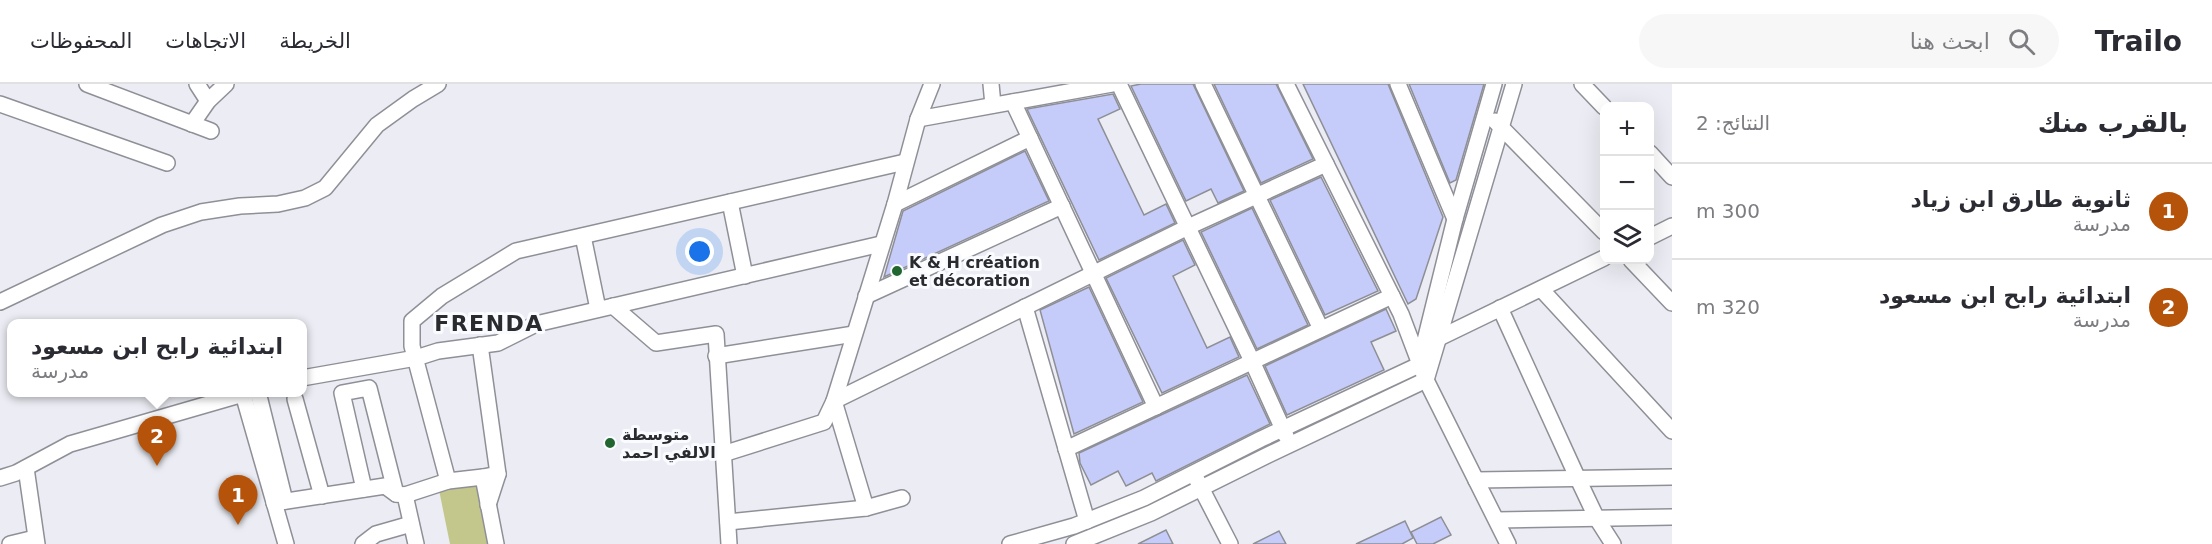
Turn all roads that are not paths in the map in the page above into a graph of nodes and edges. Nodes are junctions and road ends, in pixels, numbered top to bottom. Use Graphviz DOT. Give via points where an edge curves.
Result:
graph roads {
  1 [pos="87,84"];
  2 [pos="197,84"];
  3 [pos="226,84"];
  4 [pos="438,84"];
  5 [pos="933,84"];
  6 [pos="991,84"];
  7 [pos="1112,84"];
  8 [pos="1119,84"];
  9 [pos="1203,84"];
  10 [pos="1286,84"];
  11 [pos="1398,84"];
  12 [pos="1494,84"];
  13 [pos="1514,84"];
  14 [pos="1584,85"];
  15 [pos="208,101"];
  16 [pos="1013,102"];
  17 [pos="1600,102"];
  18 [pos="0,104"];
  19 [pos="993,105"];
  20 [pos="1486,111"];
  21 [pos="918,119"];
  22 [pos="192,124"];
  23 [pos="1501,127"];
  24 [pos="211,131"];
  25 [pos="1030,138"];
  26 [pos="1653,156"];
  27 [pos="906,162"];
  28 [pos="167,163"];
  29 [pos="1326,164"];
  30 [pos="1672,177"];
  31 [pos="1257,196"];
  32 [pos="730,202"];
  33 [pos="895,204"];
  34 [pos="1062,206"];
  35 [pos="1455,219"];
  36 [pos="1672,226"];
  37 [pos="1188,227"];
  38 [pos="1600,227"];
  39 [pos="1654,235"];
  40 [pos="584,236"];
  41 [pos="881,244"];
  42 [pos="1600,260"];
  43 [pos="1635,264"];
  44 [pos="1094,274"];
  45 [pos="745,276"];
  46 [pos="1541,289"];
  47 [pos="866,296"];
  48 [pos="1392,296"];
  49 [pos="0,302"];
  50 [pos="1672,303"];
  51 [pos="614,306"];
  52 [pos="1025,308"];
  53 [pos="1500,308"];
  54 [pos="598,309"];
  55 [pos="1321,329"];
  56 [pos="854,334"];
  57 [pos="1439,338"];
  58 [pos="480,345"];
  59 [pos="716,356"];
  60 [pos="416,358"];
  61 [pos="1252,362"];
  62 [pos="1419,365"];
  63 [pos="307,377"];
  64 [pos="1426,380"];
  65 [pos="236,397"];
  66 [pos="251,397"];
  67 [pos="296,399"];
  68 [pos="834,401"];
  69 [pos="1156,407"];
  70 [pos="1282,429"];
  71 [pos="1672,431"];
  72 [pos="1290,444"];
  73 [pos="1066,449"];
  74 [pos="723,454"];
  75 [pos="26,468"];
  76 [pos="1193,473"];
  77 [pos="490,476"];
  78 [pos="1672,477"];
  79 [pos="0,478"];
  80 [pos="1578,478"];
  81 [pos="1476,480"];
  82 [pos="448,481"];
  83 [pos="1202,488"];
  84 [pos="364,489"];
  85 [pos="401,494"];
  86 [pos="322,495"];
  87 [pos="902,498"];
  88 [pos="280,502"];
  89 [pos="866,508"];
  90 [pos="1672,517"];
  91 [pos="1597,519"];
  92 [pos="1497,520"];
  93 [pos="1087,521"];
  94 [pos="728,522"];
  95 [pos="411,524"];
  96 [pos="36,541"];
  97 [pos="10,544"];
  98 [pos="286,544"];
  99 [pos="363,544"];
  100 [pos="416,544"];
  101 [pos="496,544"];
  102 [pos="729,544"];
  103 [pos="1010,544"];
  104 [pos="1074,544"];
  105 [pos="1230,544"];
  106 [pos="1508,544"];
  107 [pos="1613,544"];
  1 -- 22 [label="street"];
  2 -- 15 [label="street"];
  3 -- 15 [label="street"];
  4 -- 49 [label="street" via="377,125 325,188 305,198 201,212 162,225"];
  5 -- 21 [label="street"];
  6 -- 19 [label="street"];
  7 -- 16 [label="street"];
  8 -- 37 [label="street"];
  9 -- 31 [label="street"];
  10 -- 29 [label="street"];
  11 -- 35 [label="street"];
  12 -- 20 [label="street"];
  13 -- 23 [label="street"];
  14 -- 17 [label="street"];
  15 -- 22 [label="street"];
  16 -- 19 [label="street"];
  16 -- 25 [label="street"];
  18 -- 28 [label="street"];
  19 -- 21 [label="street"];
  20 -- 23 [label="street"];
  20 -- 35 [label="street"];
  21 -- 27 [label="street"];
  22 -- 24 [label="street"];
  23 -- 38 [label="street"];
  23 -- 57 [label="street"];
  25 -- 33 [label="street"];
  25 -- 34 [label="street"];
  26 -- 30 [label="street"];
  27 -- 32 [label="street"];
  27 -- 33 [label="street"];
  29 -- 31 [label="street"];
  29 -- 48 [label="street"];
  31 -- 37 [label="street"];
  31 -- 55 [label="street"];
  32 -- 40 [label="street"];
  32 -- 45 [label="street"];
  33 -- 41 [label="street"];
  34 -- 44 [label="street"];
  34 -- 47 [label="street"];
  35 -- 62 [label="street"];
  36 -- 39 [label="street"];
  37 -- 44 [label="street"];
  37 -- 61 [label="street"];
  40 -- 54 [label="street"];
  40 -- 60 [label="street" via="516,251 442,297 412,321"];
  41 -- 45 [label="street"];
  41 -- 47 [label="street"];
  42 -- 46 [label="street"];
  43 -- 50 [label="street"];
  44 -- 52 [label="street"];
  44 -- 69 [label="street"];
  45 -- 51 [label="street"];
  46 -- 53 [label="street"];
  46 -- 71 [label="street"];
  47 -- 56 [label="street"];
  48 -- 55 [label="street"];
  48 -- 62 [label="street"];
  51 -- 54 [label="street"];
  51 -- 59 [label="street" via="656,343 716,334"];
  52 -- 68 [label="street"];
  52 -- 73 [label="street"];
  53 -- 57 [label="street"];
  53 -- 80 [label="street"];
  54 -- 58 [label="street" via="536,324 498,343"];
  55 -- 61 [label="street"];
  56 -- 59 [label="street"];
  56 -- 68 [label="street"];
  57 -- 64 [label="street"];
  58 -- 60 [label="street"];
  58 -- 77 [label="street"];
  59 -- 74 [label="street"];
  60 -- 63 [label="street"];
  60 -- 82 [label="street"];
  61 -- 69 [label="street"];
  61 -- 70 [label="street"];
  62 -- 64 [label="street"];
  62 -- 70 [label="street"];
  64 -- 72 [label="street"];
  64 -- 81 [label="street"];
  65 -- 75 [label="street" via="70,444"];
  66 -- 88 [label="street"];
  67 -- 86 [label="street"];
  68 -- 74 [label="street" via="824,422"];
  68 -- 89 [label="street"];
  69 -- 73 [label="street"];
  70 -- 72 [label="street"];
  70 -- 76 [label="street"];
  72 -- 83 [label="street"];
  73 -- 93 [label="street"];
  74 -- 94 [label="street"];
  75 -- 79 [label="street"];
  75 -- 96 [label="street"];
  76 -- 83 [label="street"];
  76 -- 93 [label="street"];
  77 -- 82 [label="street"];
  77 -- 101 [label="street" via="488,505"];
  78 -- 80 [label="street"];
  80 -- 81 [label="street"];
  80 -- 91 [label="street"];
  81 -- 92 [label="street"];
  82 -- 85 [label="street"];
  83 -- 104 [label="street"];
  83 -- 105 [label="street"];
  84 -- 85 [label="street" via="385,486"];
  84 -- 85 [label="street" via="342,393 369,388"];
  84 -- 86 [label="street"];
  85 -- 95 [label="street"];
  86 -- 88 [label="street"];
  87 -- 89 [label="street"];
  88 -- 98 [label="street"];
  89 -- 94 [label="street"];
  90 -- 91 [label="street"];
  91 -- 92 [label="street"];
  91 -- 107 [label="street"];
  92 -- 106 [label="street"];
  93 -- 103 [label="street"];
  94 -- 102 [label="street"];
  95 -- 99 [label="street" via="376,534"];
  95 -- 100 [label="street"];
  96 -- 97 [label="street"];
}
